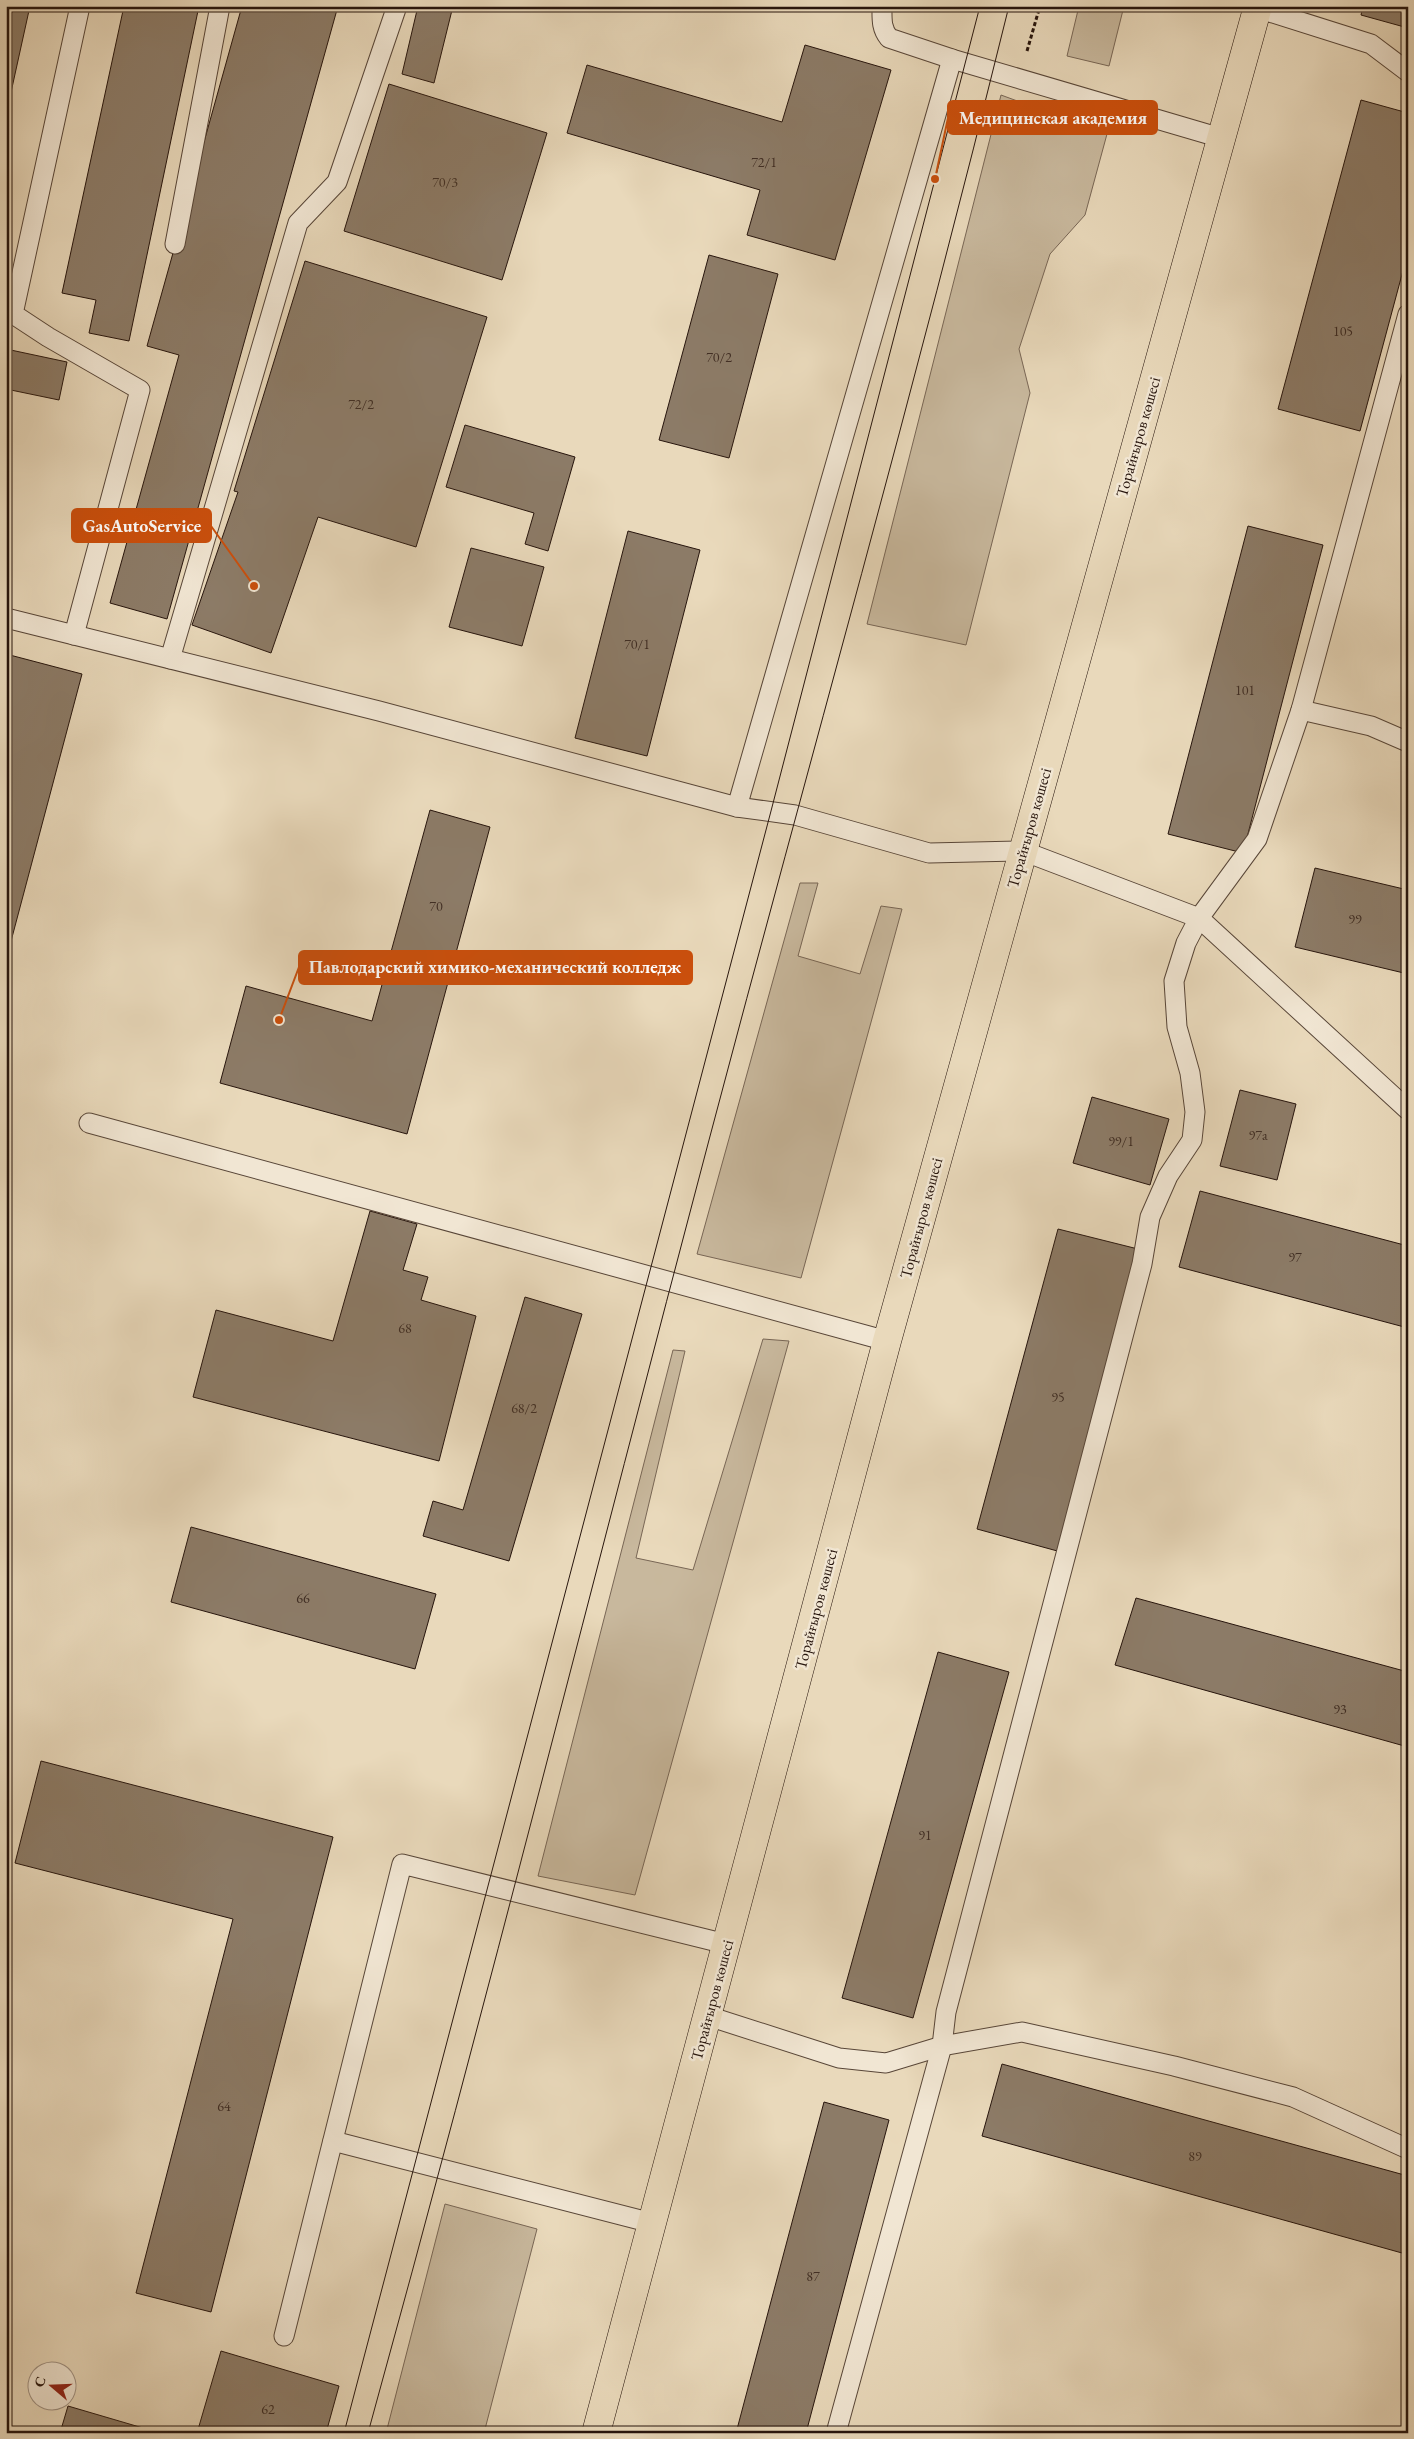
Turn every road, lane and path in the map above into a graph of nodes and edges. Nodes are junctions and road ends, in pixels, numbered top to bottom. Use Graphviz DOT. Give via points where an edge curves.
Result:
graph roads {
  1 [pos="80,6"];
  2 [pos="220,6"];
  3 [pos="397,6"];
  4 [pos="882,6"];
  5 [pos="1040,6"];
  6 [pos="1258,7"];
  7 [pos="952,59"];
  8 [pos="1408,72"];
  9 [pos="1019,79"];
  10 [pos="1221,138"];
  11 [pos="176,244"];
  12 [pos="1408,314"];
  13 [pos="6,618"];
  14 [pos="74,635"];
  15 [pos="170,659"];
  16 [pos="1301,710"];
  17 [pos="1408,742"];
  18 [pos="737,807"];
  19 [pos="1023,851"];
  20 [pos="1199,918"];
  21 [pos="1408,1110"];
  22 [pos="89,1123"];
  23 [pos="887,1341"];
  24 [pos="726,1944"];
  25 [pos="708,2016"];
  26 [pos="942,2046"];
  27 [pos="333,2141"];
  28 [pos="1408,2149"];
  29 [pos="652,2223"];
  30 [pos="284,2336"];
  31 [pos="596,2433"];
  32 [pos="836,2433"];
  1 -- 14 [label="lane" via="13,314 48,338 140,390"];
  2 -- 11 [label="lane"];
  3 -- 15 [label="lane" via="336,182 298,223"];
  4 -- 7 [label="lane" via="884,32 889,38"];
  5 -- 9 [label="path"];
  6 -- 8 [label="lane" via="1371,44"];
  6 -- 10 [label="main road, Торайғыров көшесі"];
  7 -- 9 [label="lane"];
  7 -- 18 [label="lane"];
  9 -- 10 [label="lane"];
  10 -- 19 [label="main road, Торайғыров көшесі"];
  12 -- 16 [label="lane"];
  13 -- 14 [label="lane"];
  14 -- 15 [label="lane"];
  15 -- 18 [label="lane"];
  16 -- 17 [label="lane" via="1371,726"];
  16 -- 20 [label="lane" via="1257,839"];
  18 -- 19 [label="lane" via="795,815 929,852"];
  19 -- 20 [label="lane"];
  19 -- 23 [label="main road, Торайғыров көшесі"];
  20 -- 21 [label="lane"];
  20 -- 26 [label="lane" via="1186,943 1174,981 1177,1027 1190,1073 1195,1112 1192,1140 1168,1176 1150,1217 1134,1293 946,2012"];
  22 -- 23 [label="lane"];
  23 -- 24 [label="main road, Торайғыров көшесі"];
  24 -- 25 [label="main road, Торайғыров көшесі"];
  24 -- 27 [label="lane" via="402,1864"];
  25 -- 26 [label="lane" via="839,2058 886,2063"];
  25 -- 29 [label="main road, Торайғыров көшесі"];
  26 -- 28 [label="lane" via="1022,2032 1174,2066 1293,2098"];
  26 -- 32 [label="lane"];
  27 -- 29 [label="lane"];
  27 -- 30 [label="lane"];
  29 -- 31 [label="main road, Торайғыров көшесі"];
}
